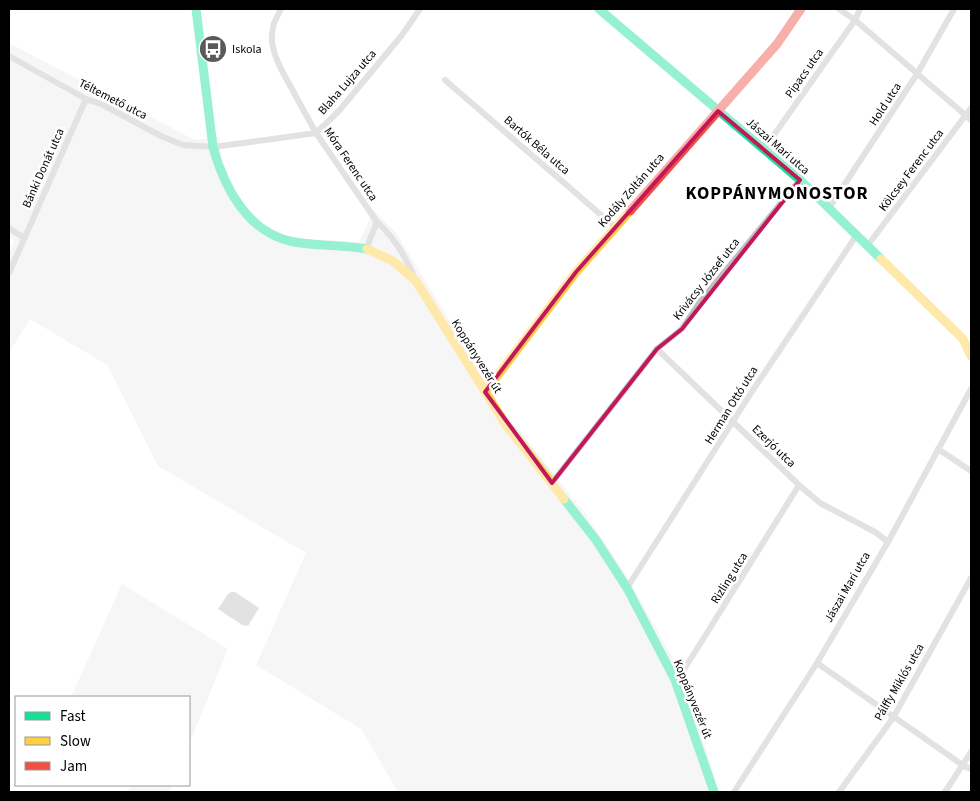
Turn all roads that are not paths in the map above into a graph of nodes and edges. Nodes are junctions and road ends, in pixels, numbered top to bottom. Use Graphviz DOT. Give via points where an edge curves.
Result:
graph roads {
  1 [pos="196,9"];
  2 [pos="281,9"];
  3 [pos="420,9"];
  4 [pos="598,9"];
  5 [pos="801,9"];
  6 [pos="839,9"];
  7 [pos="860,9"];
  8 [pos="954,9"];
  9 [pos="854,20"];
  10 [pos="9,56"];
  11 [pos="917,74"];
  12 [pos="445,80"];
  13 [pos="86,99"];
  14 [pos="971,108"];
  15 [pos="718,111"];
  16 [pos="969,118"];
  17 [pos="316,133"];
  18 [pos="213,147"];
  19 [pos="764,149"];
  20 [pos="800,180"];
  21 [pos="829,208"];
  22 [pos="377,222"];
  23 [pos="615,227"];
  24 [pos="9,228"];
  25 [pos="856,236"];
  26 [pos="24,238"];
  27 [pos="868,245"];
  28 [pos="366,249"];
  29 [pos="9,273"];
  30 [pos="416,281"];
  31 [pos="657,349"];
  32 [pos="971,356"];
  33 [pos="971,389"];
  34 [pos="485,392"];
  35 [pos="734,423"];
  36 [pos="938,449"];
  37 [pos="971,471"];
  38 [pos="552,483"];
  39 [pos="799,486"];
  40 [pos="888,542"];
  41 [pos="971,578"];
  42 [pos="627,588"];
  43 [pos="817,663"];
  44 [pos="675,680"];
  45 [pos="893,718"];
  46 [pos="971,752"];
  47 [pos="964,766"];
  48 [pos="971,769"];
  49 [pos="714,792"];
  50 [pos="734,792"];
  51 [pos="839,792"];
  52 [pos="944,792"];
  1 -- 18 [label="street, Koppányvezér út"];
  2 -- 17 [label="street, Móra Ferenc utca" via="272,33 275,55"];
  3 -- 17 [label="street, Blaha Lujza utca" via="338,112"];
  4 -- 15 [label="street, Jászai Mari utca"];
  5 -- 15 [label="street, Kodály Zoltán utca" via="777,44"];
  6 -- 9 [label="street"];
  7 -- 9 [label="street, Pipacs utca"];
  8 -- 11 [label="street, Hold utca"];
  9 -- 11 [label="street"];
  9 -- 19 [label="street, Pipacs utca"];
  10 -- 13 [label="street, Téltemető utca"];
  11 -- 16 [label="street"];
  11 -- 21 [label="street, Hold utca"];
  12 -- 23 [label="street, Bartók Béla utca"];
  13 -- 18 [label="street, Téltemető utca" via="173,141"];
  13 -- 26 [label="street, Bánki Donát utca"];
  14 -- 16 [label="street, Kölcsey Ferenc utca"];
  15 -- 19 [label="street, Jászai Mari utca"];
  15 -- 23 [label="street, Kodály Zoltán utca"];
  16 -- 27 [label="street, Kölcsey Ferenc utca"];
  17 -- 18 [label="street, Blaha Lujza utca"];
  17 -- 22 [label="street, Móra Ferenc utca"];
  18 -- 28 [label="street, Koppányvezér út" via="232,196 255,223 274,236 292,242"];
  19 -- 20 [label="street, Jászai Mari utca"];
  20 -- 21 [label="street, Jászai Mari utca"];
  20 -- 31 [label="street, Krivácsy József utca" via="700,302 682,329"];
  21 -- 25 [label="street, Jászai Mari utca"];
  22 -- 28 [label="street"];
  22 -- 30 [label="street, Móra Ferenc utca" via="401,250"];
  23 -- 34 [label="street, Kodály Zoltán utca" via="576,272"];
  24 -- 26 [label="street"];
  25 -- 27 [label="street, Jászai Mari utca"];
  25 -- 35 [label="street, Herman Ottó utca"];
  26 -- 29 [label="street, Bánki Donát utca"];
  27 -- 32 [label="street, Jászai Mari utca" via="963,339"];
  28 -- 30 [label="street, Koppányvezér út" via="393,261"];
  30 -- 34 [label="street, Koppányvezér út"];
  31 -- 35 [label="street, Ezerjó utca"];
  31 -- 38 [label="street, Krivácsy József utca"];
  33 -- 36 [label="street, Jászai Mari utca"];
  34 -- 38 [label="street, Koppányvezér út" via="506,425"];
  35 -- 39 [label="street, Ezerjó utca"];
  35 -- 42 [label="street, Herman Ottó utca"];
  36 -- 37 [label="street"];
  36 -- 40 [label="street, Jászai Mari utca"];
  38 -- 42 [label="street, Koppányvezér út" via="596,540"];
  39 -- 40 [label="street, Ezerjó utca" via="820,503"];
  39 -- 44 [label="street, Rizling utca"];
  40 -- 43 [label="street, Jászai Mari utca"];
  41 -- 45 [label="street, Pálffy Miklós utca"];
  42 -- 44 [label="street, Koppányvezér út"];
  43 -- 45 [label="street"];
  43 -- 50 [label="street, Jászai Mari utca"];
  44 -- 49 [label="street, Koppányvezér út"];
  45 -- 47 [label="street"];
  45 -- 51 [label="street, Pálffy Miklós utca"];
  46 -- 47 [label="street"];
  47 -- 48 [label="street"];
  47 -- 52 [label="street"];
}
